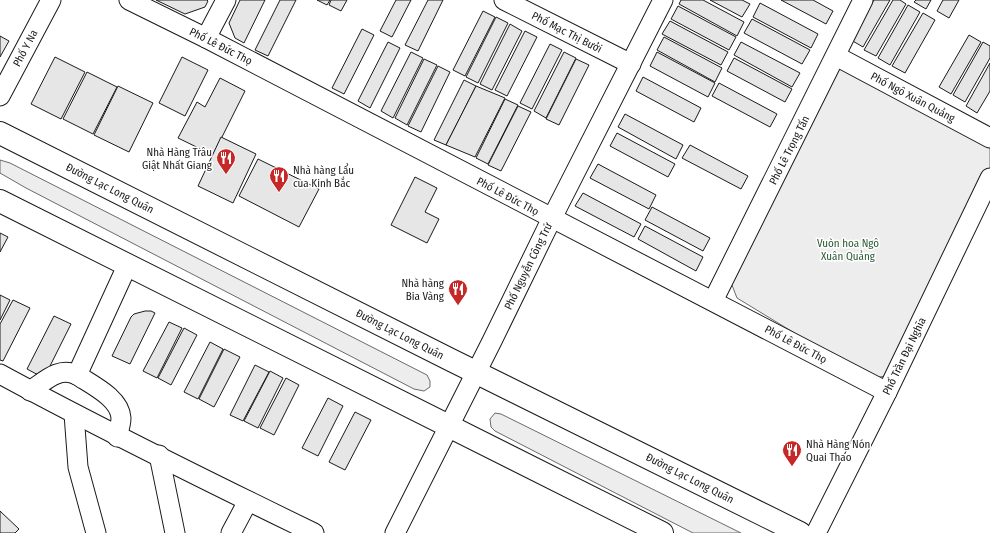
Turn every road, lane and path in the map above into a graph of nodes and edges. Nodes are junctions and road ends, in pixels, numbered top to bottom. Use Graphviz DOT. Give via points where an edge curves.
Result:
graph roads {
  1 [pos="51,0"];
  2 [pos="129,0"];
  3 [pos="226,0"];
  4 [pos="504,0"];
  5 [pos="663,0"];
  6 [pos="863,0"];
  7 [pos="206,38"];
  8 [pos="836,56"];
  9 [pos="630,64"];
  10 [pos="0,96"];
  11 [pos="0,133"];
  12 [pos="990,138"];
  13 [pos="990,178"];
  14 [pos="0,201"];
  15 [pos="552,218"];
  16 [pos="127,266"];
  17 [pos="713,301"];
  18 [pos="476,372"];
  19 [pos="0,374"];
  20 [pos="77,375"];
  21 [pos="30,391"];
  22 [pos="887,392"];
  23 [pos="74,414"];
  24 [pos="448,425"];
  25 [pos="117,436"];
  26 [pos="159,455"];
  27 [pos="248,501"];
  28 [pos="96,533"];
  29 [pos="175,533"];
  30 [pos="231,533"];
  31 [pos="314,533"];
  32 [pos="395,533"];
  33 [pos="662,533"];
  34 [pos="800,533"];
  35 [pos="816,533"];
  1 -- 10 [label="street, Phố Y Na"];
  2 -- 7 [label="street, Phố Lê Đức Thọ"];
  3 -- 7 [label="street"];
  4 -- 9 [label="street, Phố Mạc Thị Bưởi"];
  5 -- 9 [label="street, Phố Nguyễn Công Trứ"];
  6 -- 8 [label="street, Phố Lê Trọng Tấn"];
  7 -- 15 [label="street, Phố Lê Đức Thọ"];
  8 -- 12 [label="street, Phố Ngô Xuân Quảng"];
  8 -- 17 [label="street, Phố Lê Trọng Tấn"];
  9 -- 15 [label="street, Phố Nguyễn Công Trứ"];
  11 -- 18 [label="main road, Đường Lạc Long Quân"];
  13 -- 22 [label="street, Phố Trần Đại Nghĩa"];
  14 -- 16 [label="main road"];
  15 -- 17 [label="street, Phố Lê Đức Thọ"];
  15 -- 18 [label="street, Phố Nguyễn Công Trứ"];
  16 -- 20 [label="street"];
  16 -- 24 [label="main road"];
  17 -- 22 [label="street, Phố Lê Đức Thọ"];
  18 -- 24 [label="street, Phố Nguyễn Công Trứ"];
  18 -- 34 [label="main road, Đường Lạc Long Quân"];
  19 -- 21 [label="street"];
  20 -- 21 [label="street" via="69,371 61,372"];
  20 -- 25 [label="street" via="118,406 121,418"];
  21 -- 23 [label="street"];
  22 -- 35 [label="street, Phố Trần Đại Nghĩa"];
  23 -- 25 [label="street"];
  23 -- 28 [label="street" via="78,467"];
  24 -- 32 [label="street, Phố Nguyễn Công Trứ"];
  24 -- 33 [label="main road"];
  25 -- 26 [label="street"];
  26 -- 27 [label="street"];
  26 -- 29 [label="street"];
  27 -- 30 [label="street"];
  27 -- 31 [label="street"];
}
